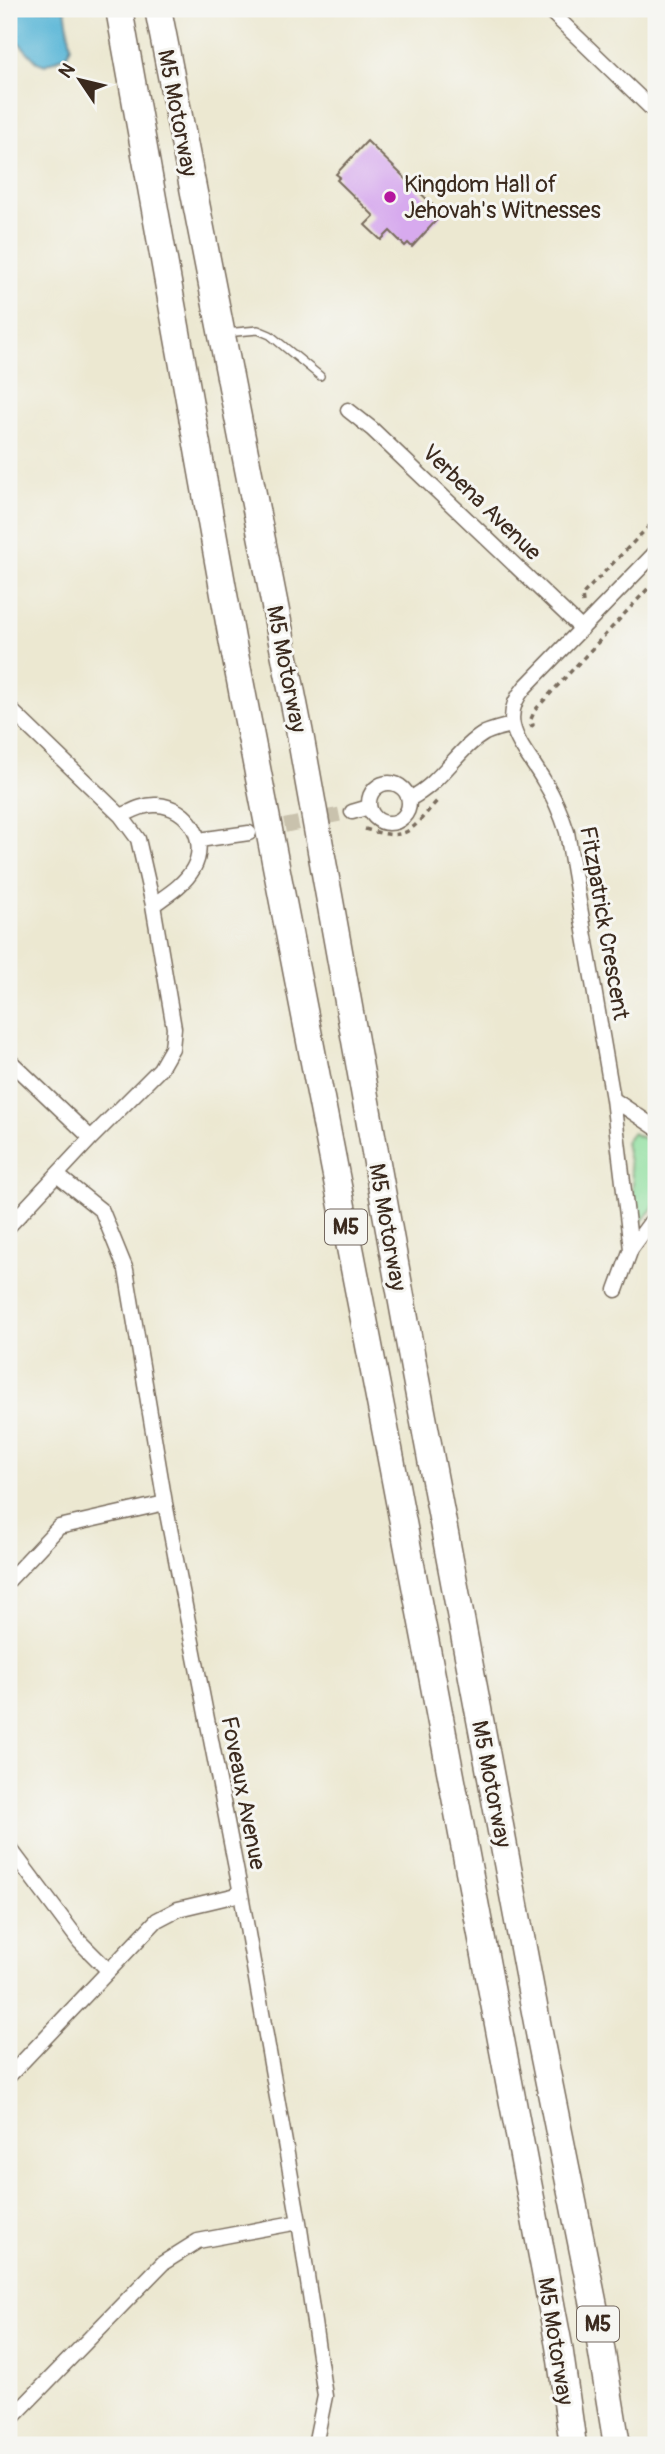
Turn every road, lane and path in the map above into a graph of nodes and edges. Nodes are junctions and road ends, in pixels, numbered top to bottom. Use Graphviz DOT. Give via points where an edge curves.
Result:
graph roads {
  1 [pos="119,9"];
  2 [pos="158,9"];
  3 [pos="548,9"];
  4 [pos="656,113"];
  5 [pos="220,333"];
  6 [pos="320,376"];
  7 [pos="348,410"];
  8 [pos="656,519"];
  9 [pos="656,552"];
  10 [pos="656,580"];
  11 [pos="583,603"];
  12 [pos="582,629"];
  13 [pos="9,709"];
  14 [pos="512,725"];
  15 [pos="528,728"];
  16 [pos="409,799"];
  17 [pos="369,807"];
  18 [pos="352,812"];
  19 [pos="121,816"];
  20 [pos="249,833"];
  21 [pos="199,840"];
  22 [pos="153,905"];
  23 [pos="9,1060"];
  24 [pos="613,1099"];
  25 [pos="656,1128"];
  26 [pos="91,1138"];
  27 [pos="57,1175"];
  28 [pos="656,1215"];
  29 [pos="9,1226"];
  30 [pos="631,1248"];
  31 [pos="617,1290"];
  32 [pos="165,1503"];
  33 [pos="9,1580"];
  34 [pos="9,1847"];
  35 [pos="241,1894"];
  36 [pos="108,1970"];
  37 [pos="9,2076"];
  38 [pos="299,2222"];
  39 [pos="9,2421"];
  40 [pos="315,2445"];
  41 [pos="573,2445"];
  42 [pos="617,2445"];
  1 -- 41 [label="highway, M5 Motorway / M5" via="237,665 559,2346"];
  2 -- 5 [label="highway, M5 Motorway / M5"];
  3 -- 4 [label="street"];
  5 -- 6 [label="lane" via="258,330 270,334"];
  5 -- 42 [label="highway, M5 Motorway / M5" via="300,734 416,1382"];
  7 -- 12 [label="street, Verbena Avenue"];
  8 -- 11 [label="path" via="582,596"];
  9 -- 12 [label="street"];
  10 -- 15 [label="path" via="535,710 533,725"];
  12 -- 14 [label="street" via="520,693 512,709"];
  13 -- 19 [label="street"];
  14 -- 16 [label="street" via="480,737 432,784"];
  14 -- 24 [label="street, Fitzpatrick Crescent" via="557,803 567,832"];
  16 -- 17 [label="street" via="407,813 396,822 376,819"];
  16 -- 17 [label="street" via="397,784 385,783 374,789"];
  17 -- 18 [label="street"];
  19 -- 21 [label="street" via="147,805 165,806 188,820"];
  19 -- 22 [label="street" via="142,851"];
  20 -- 21 [label="street"];
  21 -- 22 [label="street" via="191,872"];
  22 -- 26 [label="street" via="174,1028 172,1048 160,1069"];
  23 -- 26 [label="street"];
  24 -- 25 [label="street"];
  24 -- 30 [label="street, Fitzpatrick Crescent"];
  26 -- 27 [label="street"];
  27 -- 29 [label="street"];
  27 -- 32 [label="street, Foveaux Avenue" via="102,1211 126,1270"];
  28 -- 30 [label="street, Fitzpatrick Crescent"];
  30 -- 31 [label="street, Fitzpatrick Crescent"];
  32 -- 33 [label="street" via="60,1527"];
  32 -- 35 [label="street, Foveaux Avenue"];
  34 -- 36 [label="street" via="80,1942"];
  35 -- 36 [label="street" via="162,1916"];
  35 -- 38 [label="street, Foveaux Avenue"];
  36 -- 37 [label="street"];
  38 -- 39 [label="street" via="198,2241 163,2263"];
  38 -- 40 [label="street, Foveaux Avenue" via="325,2396"];
}
